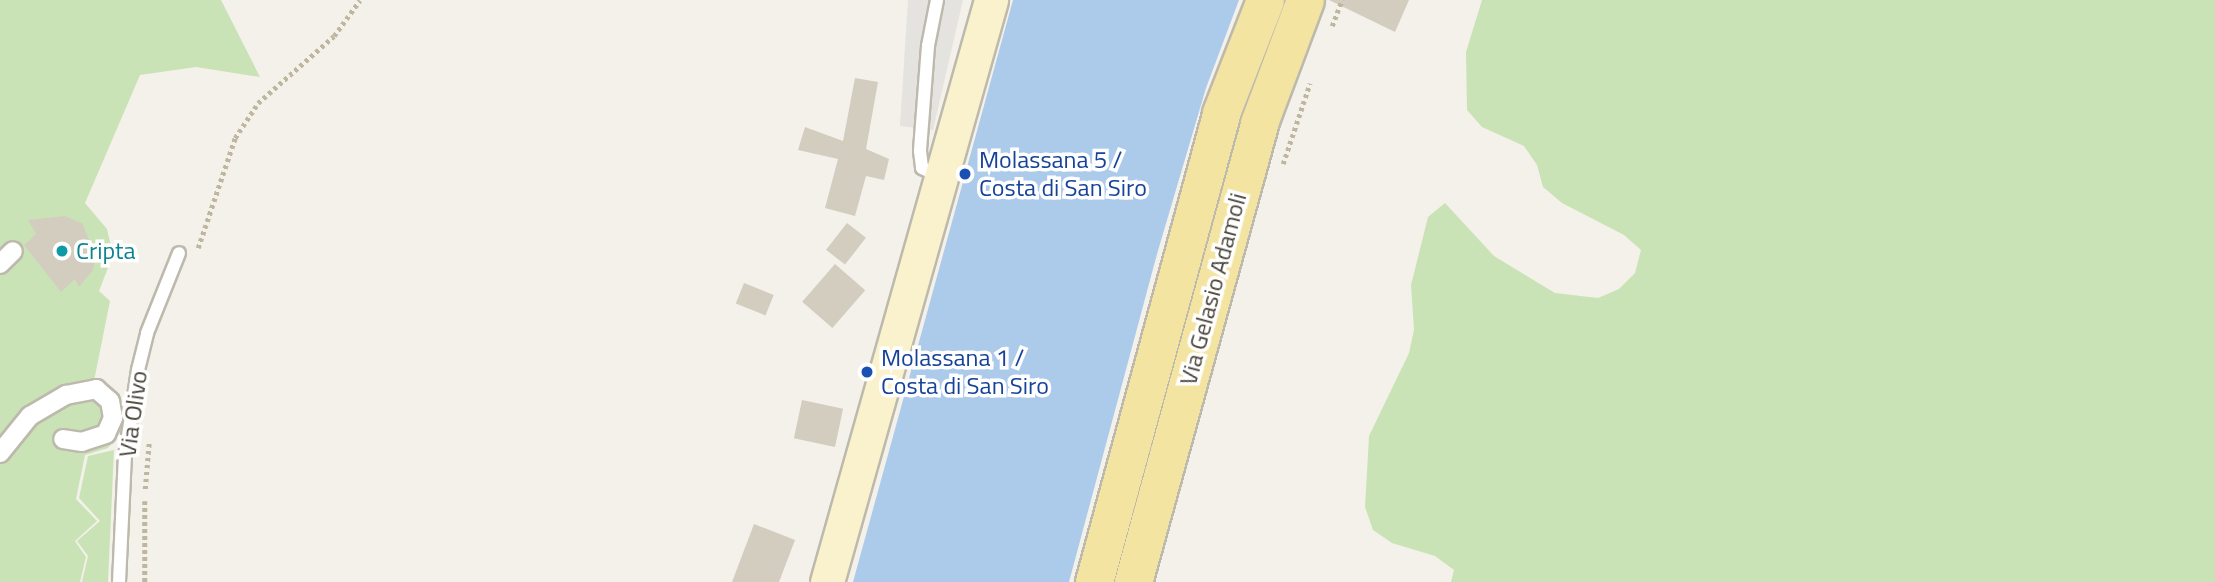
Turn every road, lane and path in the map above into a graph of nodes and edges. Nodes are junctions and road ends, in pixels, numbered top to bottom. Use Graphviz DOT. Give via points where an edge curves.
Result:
graph roads {
  1 [pos="360,0"];
  2 [pos="937,0"];
  3 [pos="991,0"];
  4 [pos="1265,0"];
  5 [pos="1305,0"];
  6 [pos="943,178"];
  7 [pos="13,251"];
  8 [pos="180,253"];
  9 [pos="195,257"];
  10 [pos="0,264"];
  11 [pos="150,431"];
  12 [pos="63,439"];
  13 [pos="0,453"];
  14 [pos="119,582"];
  15 [pos="145,582"];
  16 [pos="827,582"];
  17 [pos="1094,582"];
  18 [pos="1133,582"];
  1 -- 9 [label="path" via="334,36 258,103 235,138"];
  2 -- 6 [label="lane" via="928,46 920,151 922,168"];
  3 -- 6 [label="main road"];
  4 -- 17 [label="main road, Via Gelasio Adamoli" via="1221,113"];
  5 -- 18 [label="main road, Via Gelasio Adamoli" via="1259,122"];
  6 -- 16 [label="main road"];
  7 -- 10 [label="street"];
  8 -- 14 [label="lane, Via Olivo" via="147,333 138,369 125,456"];
  11 -- 15 [label="path"];
  12 -- 13 [label="street" via="82,442 106,434 113,418 110,401 96,389 66,395 30,416"];
}
